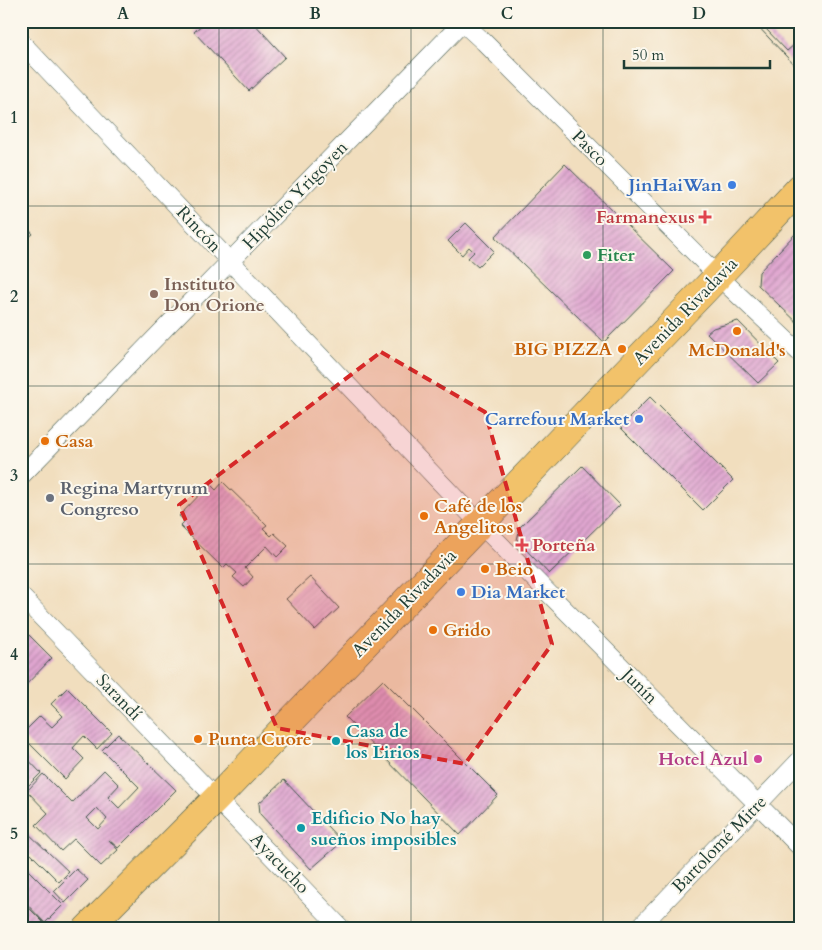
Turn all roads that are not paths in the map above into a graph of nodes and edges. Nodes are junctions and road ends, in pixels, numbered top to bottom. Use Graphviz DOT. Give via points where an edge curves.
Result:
graph roads {
  1 [pos="462,22"];
  2 [pos="21,42"];
  3 [pos="801,187"];
  4 [pos="230,262"];
  5 [pos="718,276"];
  6 [pos="801,354"];
  7 [pos="21,476"];
  8 [pos="480,524"];
  9 [pos="21,596"];
  10 [pos="801,759"];
  11 [pos="217,798"];
  12 [pos="757,804"];
  13 [pos="801,848"];
  14 [pos="88,929"];
  15 [pos="342,929"];
  16 [pos="638,929"];
  1 -- 4 [label="street, Hipólito Yrigoyen"];
  1 -- 5 [label="street, Pasco"];
  2 -- 4 [label="street, Rincón"];
  3 -- 5 [label="main road, Avenida Rivadavia"];
  4 -- 7 [label="street, Hipólito Yrigoyen"];
  4 -- 8 [label="street, Rincón"];
  5 -- 6 [label="street, Pasco"];
  5 -- 8 [label="main road, Avenida Rivadavia"];
  8 -- 11 [label="main road, Avenida Rivadavia"];
  8 -- 12 [label="street, Junín"];
  9 -- 11 [label="street, Sarandí"];
  10 -- 12 [label="street, Bartolomé Mitre"];
  11 -- 14 [label="main road, Avenida Rivadavia"];
  11 -- 15 [label="street, Ayacucho"];
  12 -- 13 [label="street, Junín"];
  12 -- 16 [label="street, Bartolomé Mitre"];
}
